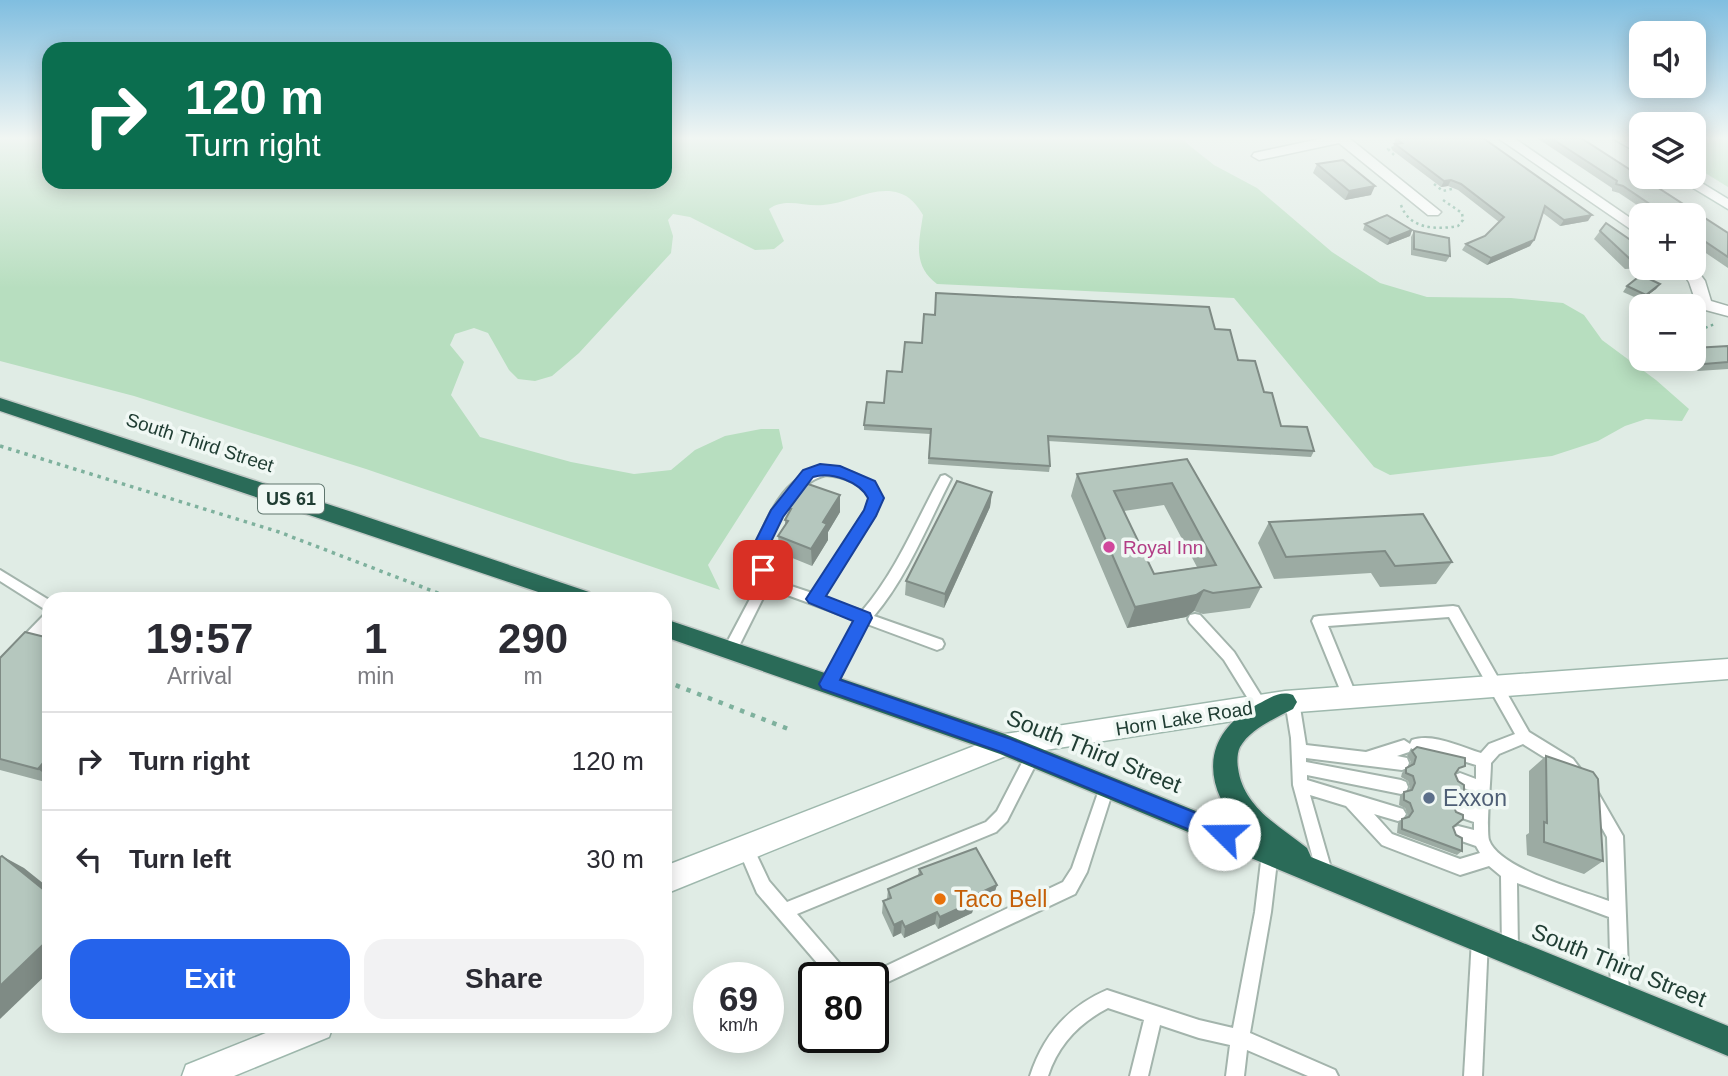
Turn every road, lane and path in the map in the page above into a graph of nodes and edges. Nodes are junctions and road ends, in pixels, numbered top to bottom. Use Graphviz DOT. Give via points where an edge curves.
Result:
graph roads {
  1 [pos="1403,188"];
  2 [pos="1439,188"];
  3 [pos="1577,188"];
  4 [pos="1452,189"];
  5 [pos="1702,189"];
  6 [pos="1728,205"];
  7 [pos="1433,212"];
  8 [pos="1629,224"];
  9 [pos="1706,312"];
  10 [pos="1724,318"];
  11 [pos="1706,326"];
  12 [pos="0,404"];
  13 [pos="0,446"];
  14 [pos="945,479"];
  15 [pos="0,575"];
  16 [pos="765,582"];
  17 [pos="435,592"];
  18 [pos="564,592"];
  19 [pos="815,599"];
  20 [pos="42,602"];
  21 [pos="864,618"];
  22 [pos="1195,620"];
  23 [pos="42,626"];
  24 [pos="672,630"];
  25 [pos="937,643"];
  26 [pos="730,650"];
  27 [pos="0,669"];
  28 [pos="1728,669"];
  29 [pos="672,684"];
  30 [pos="828,684"];
  31 [pos="1496,685"];
  32 [pos="1350,697"];
  33 [pos="1279,703"];
  34 [pos="792,730"];
  35 [pos="1524,737"];
  36 [pos="1005,745"];
  37 [pos="1299,751"];
  38 [pos="1033,757"];
  39 [pos="1364,759"];
  40 [pos="1485,761"];
  41 [pos="1402,763"];
  42 [pos="1299,767"];
  43 [pos="1460,780"];
  44 [pos="1300,785"];
  45 [pos="1107,786"];
  46 [pos="1401,787"];
  47 [pos="1483,788"];
  48 [pos="1351,800"];
  49 [pos="1458,810"];
  50 [pos="1398,814"];
  51 [pos="1482,817"];
  52 [pos="1458,833"];
  53 [pos="1480,840"];
  54 [pos="745,846"];
  55 [pos="1270,853"];
  56 [pos="1491,858"];
  57 [pos="1509,872"];
  58 [pos="1322,874"];
  59 [pos="672,877"];
  60 [pos="785,911"];
  61 [pos="1617,912"];
  62 [pos="1480,938"];
  63 [pos="1510,950"];
  64 [pos="828,962"];
  65 [pos="889,973"];
  66 [pos="1620,996"];
  67 [pos="1154,1014"];
  68 [pos="301,1033"];
  69 [pos="1240,1038"];
  70 [pos="1728,1041"];
  71 [pos="197,1076"];
  72 [pos="1039,1076"];
  73 [pos="1139,1076"];
  74 [pos="1235,1076"];
  75 [pos="1329,1076"];
  76 [pos="1473,1076"];
  1 -- 7 [label="main road"];
  2 -- 4 [label="path"];
  3 -- 8 [label="main road"];
  5 -- 6 [label="main road"];
  9 -- 10 [label="main road"];
  10 -- 11 [label="path"];
  12 -- 18 [label="highway, South Third Street / US 61"];
  13 -- 17 [label="path" via="279,532"];
  14 -- 21 [label="lane" via="900,566"];
  15 -- 20 [label="lane"];
  16 -- 19 [label="lane"];
  16 -- 19 [label="lane" via="757,554 777,514 808,473 834,470 869,485 876,498"];
  16 -- 26 [label="lane"];
  19 -- 21 [label="lane"];
  21 -- 25 [label="lane"];
  21 -- 30 [label="lane"];
  22 -- 33 [label="lane"];
  23 -- 27 [label="lane"];
  24 -- 26 [label="highway, South Third Street"];
  26 -- 30 [label="highway, South Third Street"];
  28 -- 31 [label="main road, Horn Lake Road"];
  29 -- 34 [label="path"];
  30 -- 36 [label="highway, South Third Street"];
  31 -- 32 [label="main road, Horn Lake Road"];
  31 -- 32 [label="lane" via="1453,611 1320,621"];
  31 -- 35 [label="lane"];
  32 -- 33 [label="main road, Horn Lake Road"];
  33 -- 36 [label="main road, Horn Lake Road"];
  33 -- 37 [label="lane"];
  33 -- 58 [label="highway" via="1239,729 1229,741 1223,764 1236,801 1250,819"];
  35 -- 40 [label="lane" via="1494,749"];
  35 -- 61 [label="lane" via="1568,764 1585,783 1615,836"];
  36 -- 38 [label="highway, South Third Street"];
  36 -- 54 [label="main road, Horn Lake Road"];
  37 -- 39 [label="lane"];
  37 -- 42 [label="lane"];
  38 -- 45 [label="highway, South Third Street"];
  38 -- 60 [label="lane" via="1002,816 991,827"];
  39 -- 40 [label="lane" via="1410,746 1437,746"];
  39 -- 41 [label="lane"];
  40 -- 47 [label="lane"];
  42 -- 44 [label="lane"];
  42 -- 46 [label="lane"];
  43 -- 47 [label="lane"];
  44 -- 48 [label="lane"];
  44 -- 58 [label="lane"];
  45 -- 55 [label="highway, South Third Street"];
  45 -- 65 [label="lane" via="1079,872 1069,888"];
  47 -- 51 [label="lane"];
  48 -- 50 [label="lane"];
  48 -- 56 [label="lane" via="1387,840 1460,867"];
  49 -- 51 [label="lane"];
  51 -- 53 [label="lane"];
  52 -- 53 [label="lane"];
  53 -- 56 [label="lane"];
  54 -- 59 [label="main road, Horn Lake Road"];
  54 -- 60 [label="lane" via="763,887"];
  55 -- 58 [label="highway, South Third Street"];
  55 -- 69 [label="lane"];
  56 -- 57 [label="lane"];
  57 -- 61 [label="lane"];
  57 -- 63 [label="lane"];
  58 -- 62 [label="highway, South Third Street"];
  60 -- 64 [label="lane"];
  61 -- 66 [label="lane"];
  62 -- 63 [label="highway, South Third Street"];
  62 -- 76 [label="lane"];
  63 -- 66 [label="highway, South Third Street"];
  66 -- 70 [label="highway, South Third Street"];
  67 -- 69 [label="lane"];
  67 -- 72 [label="lane" via="1107,999 1082,1011 1063,1029 1042,1062"];
  67 -- 73 [label="lane"];
  68 -- 71 [label="main road"];
  69 -- 74 [label="lane"];
  69 -- 75 [label="lane"];
}
